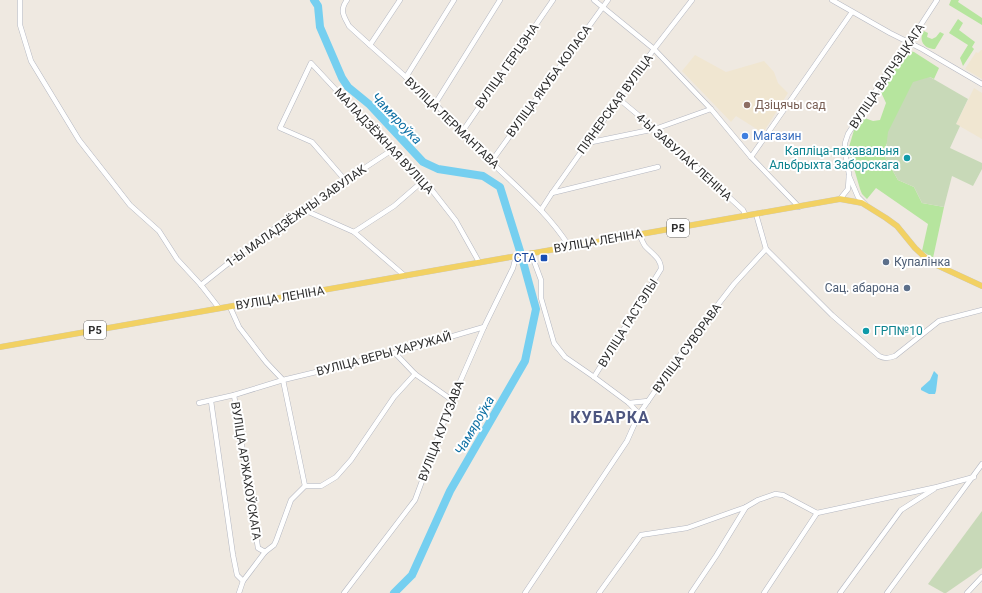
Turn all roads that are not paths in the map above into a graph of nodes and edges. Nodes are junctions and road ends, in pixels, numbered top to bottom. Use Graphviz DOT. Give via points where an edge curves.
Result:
graph roads {
  1 [pos="20,0"];
  2 [pos="347,0"];
  3 [pos="400,0"];
  4 [pos="454,0"];
  5 [pos="500,0"];
  6 [pos="553,0"];
  7 [pos="594,0"];
  8 [pos="608,0"];
  9 [pos="692,0"];
  10 [pos="832,0"];
  11 [pos="937,0"];
  12 [pos="603,7"];
  13 [pos="852,12"];
  14 [pos="909,43"];
  15 [pos="370,45"];
  16 [pos="654,49"];
  17 [pos="406,77"];
  18 [pos="982,84"];
  19 [pos="619,99"];
  20 [pos="435,104"];
  21 [pos="712,109"];
  22 [pos="655,129"];
  23 [pos="462,132"];
  24 [pos="587,142"];
  25 [pos="392,150"];
  26 [pos="752,157"];
  27 [pos="491,162"];
  28 [pos="658,167"];
  29 [pos="849,174"];
  30 [pos="346,180"];
  31 [pos="424,180"];
  32 [pos="552,193"];
  33 [pos="840,200"];
  34 [pos="867,206"];
  35 [pos="799,207"];
  36 [pos="302,209"];
  37 [pos="541,210"];
  38 [pos="756,214"];
  39 [pos="746,216"];
  40 [pos="354,232"];
  41 [pos="639,234"];
  42 [pos="569,246"];
  43 [pos="766,249"];
  44 [pos="531,253"];
  45 [pos="516,256"];
  46 [pos="479,262"];
  47 [pos="405,276"];
  48 [pos="201,285"];
  49 [pos="982,286"];
  50 [pos="230,307"];
  51 [pos="219,308"];
  52 [pos="982,310"];
  53 [pos="484,327"];
  54 [pos="0,347"];
  55 [pos="395,353"];
  56 [pos="415,374"];
  57 [pos="594,377"];
  58 [pos="283,380"];
  59 [pos="234,395"];
  60 [pos="452,400"];
  61 [pos="210,401"];
  62 [pos="648,401"];
  63 [pos="629,403"];
  64 [pos="199,404"];
  65 [pos="639,414"];
  66 [pos="982,464"];
  67 [pos="980,473"];
  68 [pos="974,477"];
  69 [pos="304,486"];
  70 [pos="937,487"];
  71 [pos="746,507"];
  72 [pos="817,513"];
  73 [pos="265,552"];
  74 [pos="982,577"];
  75 [pos="243,581"];
  76 [pos="239,593"];
  77 [pos="344,593"];
  78 [pos="525,593"];
  79 [pos="599,593"];
  80 [pos="691,593"];
  81 [pos="764,593"];
  82 [pos="840,593"];
  83 [pos="887,593"];
  84 [pos="967,593"];
  1 -- 48 [label="street" via="20,25 31,61 79,140 130,205 159,231 177,259"];
  2 -- 15 [label="street, ВУЛІЦА ЛЕРМАНТАВА" via="342,6 348,26"];
  3 -- 15 [label="street"];
  4 -- 17 [label="street"];
  5 -- 20 [label="street"];
  6 -- 23 [label="street, ВУЛІЦА ГЕРЦЭНА"];
  7 -- 12 [label="street"];
  8 -- 12 [label="street, ВУЛІЦА ЯКУБА КОЛАСА"];
  9 -- 16 [label="street, ПІЯНЕРСКАЯ ВУЛІЦА"];
  10 -- 13 [label="street"];
  11 -- 14 [label="street, ВУЛІЦА ВАЛЧЭЦКАГА"];
  12 -- 16 [label="street"];
  12 -- 27 [label="street, ВУЛІЦА ЯКУБА КОЛАСА"];
  13 -- 14 [label="street"];
  13 -- 26 [label="street"];
  14 -- 18 [label="street"];
  14 -- 29 [label="street, ВУЛІЦА ВАЛЧЭЦКАГА" via="901,51 848,134 845,152"];
  15 -- 17 [label="street, ВУЛІЦА ЛЕРМАНТАВА"];
  16 -- 19 [label="street, ПІЯНЕРСКАЯ ВУЛІЦА"];
  16 -- 21 [label="street"];
  17 -- 20 [label="street, ВУЛІЦА ЛЕРМАНТАВА"];
  19 -- 22 [label="street, 4-Ы ЗАВУЛАК ЛЕНІНА"];
  19 -- 24 [label="street, ПІЯНЕРСКАЯ ВУЛІЦА"];
  20 -- 23 [label="street, ВУЛІЦА ЛЕРМАНТАВА"];
  21 -- 22 [label="street"];
  21 -- 26 [label="street"];
  22 -- 24 [label="street"];
  22 -- 39 [label="street, 4-Ы ЗАВУЛАК ЛЕНІНА" via="743,210"];
  23 -- 27 [label="street, ВУЛІЦА ЛЕРМАНТАВА"];
  24 -- 32 [label="street, ПІЯНЕРСКАЯ ВУЛІЦА"];
  25 -- 30 [label="street, 1-Ы МАЛАДЗЁЖНЫ ЗАВУЛАК"];
  25 -- 30 [label="street, МАЛАДЗЁЖНАЯ ВУЛІЦА" via="311,63 280,128 312,142"];
  25 -- 31 [label="street, МАЛАДЗЁЖНАЯ ВУЛІЦА"];
  26 -- 35 [label="street"];
  27 -- 37 [label="street, ВУЛІЦА ЛЕРМАНТАВА"];
  28 -- 32 [label="street"];
  29 -- 33 [label="street, ВУЛІЦА ВАЛЧЭЦКАГА" via="848,189"];
  29 -- 34 [label="street" via="858,197"];
  30 -- 36 [label="street, 1-Ы МАЛАДЗЁЖНЫ ЗАВУЛАК"];
  31 -- 40 [label="street" via="394,206"];
  31 -- 46 [label="street, МАЛАДЗЁЖНАЯ ВУЛІЦА" via="456,221"];
  32 -- 37 [label="street, ПІЯНЕРСКАЯ ВУЛІЦА"];
  33 -- 34 [label="main road, ВУЛІЦА ЛЕНІНА / Р5" via="855,201"];
  33 -- 35 [label="main road, ВУЛІЦА ЛЕНІНА / Р5"];
  34 -- 49 [label="main road, ВУЛІЦА ЛЕНІНА / Р5" via="897,226 930,262"];
  35 -- 38 [label="main road, ВУЛІЦА ЛЕНІНА / Р5"];
  36 -- 40 [label="street"];
  36 -- 48 [label="street, 1-Ы МАЛАДЗЁЖНЫ ЗАВУЛАК"];
  37 -- 42 [label="street, ВУЛІЦА ЛЕРМАНТАВА"];
  38 -- 39 [label="main road, ВУЛІЦА ЛЕНІНА / Р5"];
  38 -- 43 [label="street"];
  39 -- 41 [label="main road, ВУЛІЦА ЛЕНІНА / Р5"];
  40 -- 47 [label="street"];
  41 -- 42 [label="main road, ВУЛІЦА ЛЕНІНА / Р5"];
  41 -- 57 [label="street, ВУЛІЦА ГАСТЭЛЫ" via="645,245 659,259 661,269"];
  42 -- 44 [label="main road, ВУЛІЦА ЛЕНІНА / Р5"];
  43 -- 52 [label="street" via="832,315 884,358 895,356 939,321"];
  43 -- 62 [label="street, ВУЛІЦА СУВОРАВА" via="734,284 692,338"];
  44 -- 45 [label="main road, ВУЛІЦА ЛЕНІНА / Р5"];
  44 -- 57 [label="street" via="541,280 541,298 554,343 565,357"];
  45 -- 46 [label="main road, ВУЛІЦА ЛЕНІНА / Р5"];
  45 -- 53 [label="street, ВУЛІЦА КУТУЗАВА" via="513,268"];
  46 -- 47 [label="main road, ВУЛІЦА ЛЕНІНА / Р5"];
  47 -- 50 [label="main road, ВУЛІЦА ЛЕНІНА / Р5"];
  48 -- 51 [label="street"];
  50 -- 51 [label="main road, ВУЛІЦА ЛЕНІНА / Р5"];
  50 -- 58 [label="street" via="239,327"];
  51 -- 54 [label="main road, ВУЛІЦА ЛЕНІНА / Р5"];
  53 -- 55 [label="street, ВУЛІЦА ВЕРЫ ХАРУЖАЙ"];
  53 -- 60 [label="street, ВУЛІЦА КУТУЗАВА"];
  55 -- 56 [label="street"];
  55 -- 58 [label="street, ВУЛІЦА ВЕРЫ ХАРУЖАЙ"];
  56 -- 60 [label="street"];
  56 -- 69 [label="street" via="394,397 351,460 336,477 321,486"];
  57 -- 63 [label="street"];
  58 -- 59 [label="street, ВУЛІЦА ВЕРЫ ХАРУЖАЙ"];
  58 -- 69 [label="street"];
  59 -- 61 [label="street, ВУЛІЦА ВЕРЫ ХАРУЖАЙ"];
  59 -- 73 [label="street, ВУЛІЦА АРЖАХОЎСКАГА" via="258,548"];
  60 -- 77 [label="street, ВУЛІЦА КУТУЗАВА" via="415,500"];
  61 -- 64 [label="street, ВУЛІЦА ВЕРЫ ХАРУЖАЙ"];
  61 -- 75 [label="street" via="232,555 237,575"];
  62 -- 63 [label="street"];
  62 -- 65 [label="street, ВУЛІЦА СУВОРАВА"];
  63 -- 65 [label="street"];
  65 -- 78 [label="street, ВУЛІЦА СУВОРАВА" via="627,441"];
  66 -- 67 [label="street"];
  67 -- 68 [label="street"];
  68 -- 70 [label="street"];
  68 -- 83 [label="street"];
  69 -- 73 [label="street" via="291,500 274,545"];
  70 -- 72 [label="street"];
  70 -- 82 [label="street" via="901,510"];
  71 -- 72 [label="street" via="775,494 783,495"];
  71 -- 79 [label="street" via="687,528 642,535"];
  71 -- 80 [label="street"];
  72 -- 81 [label="street"];
  73 -- 75 [label="street"];
  74 -- 84 [label="street"];
  75 -- 76 [label="street"];
}
